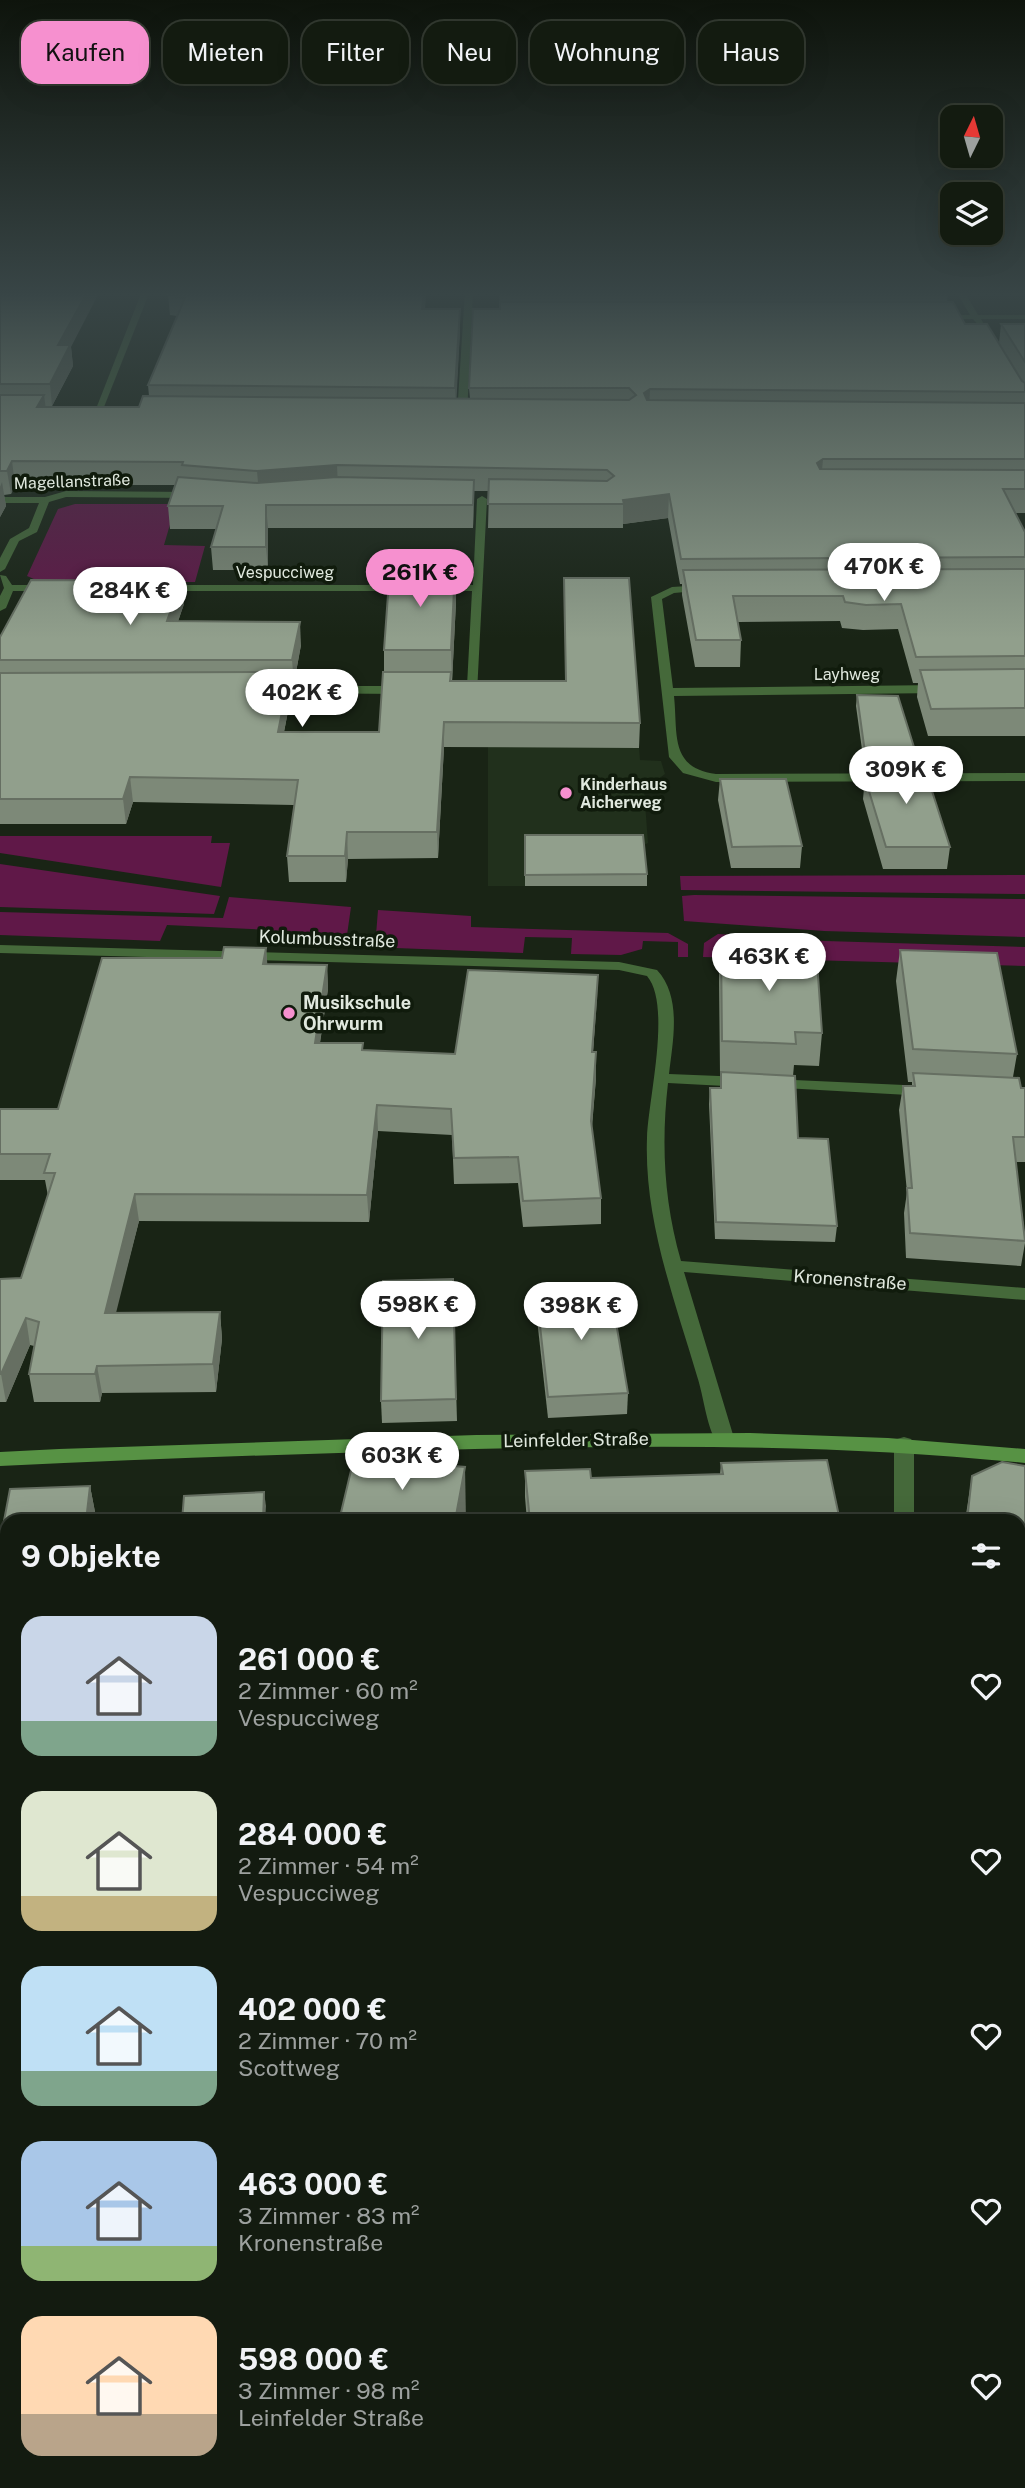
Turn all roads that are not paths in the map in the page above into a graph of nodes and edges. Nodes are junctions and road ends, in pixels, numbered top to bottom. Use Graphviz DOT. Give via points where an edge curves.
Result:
graph roads {
  1 [pos="99,407"];
  2 [pos="462,407"];
  3 [pos="83,412"];
  4 [pos="97,412"];
  5 [pos="111,412"];
  6 [pos="449,415"];
  7 [pos="462,415"];
  8 [pos="475,415"];
  9 [pos="199,496"];
  10 [pos="496,499"];
  11 [pos="0,500"];
  12 [pos="45,500"];
  13 [pos="0,572"];
  14 [pos="9,587"];
  15 [pos="64,587"];
  16 [pos="146,587"];
  17 [pos="476,587"];
  18 [pos="718,588"];
  19 [pos="0,608"];
  20 [pos="953,689"];
  21 [pos="252,690"];
  22 [pos="418,690"];
  23 [pos="446,690"];
  24 [pos="668,692"];
  25 [pos="1025,777"];
  26 [pos="0,949"];
  27 [pos="660,1078"];
  28 [pos="948,1092"];
  29 [pos="674,1266"];
  30 [pos="1025,1294"];
  31 [pos="724,1438"];
  32 [pos="904,1444"];
  33 [pos="1025,1456"];
  34 [pos="0,1459"];
  35 [pos="904,1514"];
  1 -- 4 [label="street"];
  2 -- 7 [label="street"];
  3 -- 4 [label="street"];
  4 -- 5 [label="street"];
  6 -- 7 [label="street"];
  7 -- 8 [label="street"];
  9 -- 12 [label="street, Magellanstraße" via="66,494"];
  10 -- 17 [label="street" via="476,498"];
  11 -- 12 [label="street, Magellanstraße"];
  12 -- 13 [label="street" via="33,530 15,539"];
  13 -- 14 [label="street"];
  14 -- 15 [label="street"];
  14 -- 19 [label="street"];
  16 -- 17 [label="street, Vespucciweg"];
  17 -- 23 [label="street" via="473,690"];
  18 -- 24 [label="street" via="672,590 656,597"];
  20 -- 24 [label="street, Layhweg"];
  21 -- 22 [label="street"];
  24 -- 25 [label="street" via="675,757 679,767 701,777"];
  26 -- 27 [label="street, Kolumbusstraße" via="620,966 652,972 663,990"];
  27 -- 28 [label="street"];
  27 -- 29 [label="street" via="657,1190"];
  29 -- 30 [label="street, Kronenstraße"];
  29 -- 31 [label="street"];
  31 -- 32 [label="main road, Leinfelder Straße"];
  31 -- 34 [label="main road, Leinfelder Straße" via="352,1445"];
  32 -- 33 [label="main road, Leinfelder Straße"];
  32 -- 35 [label="street"];
}
